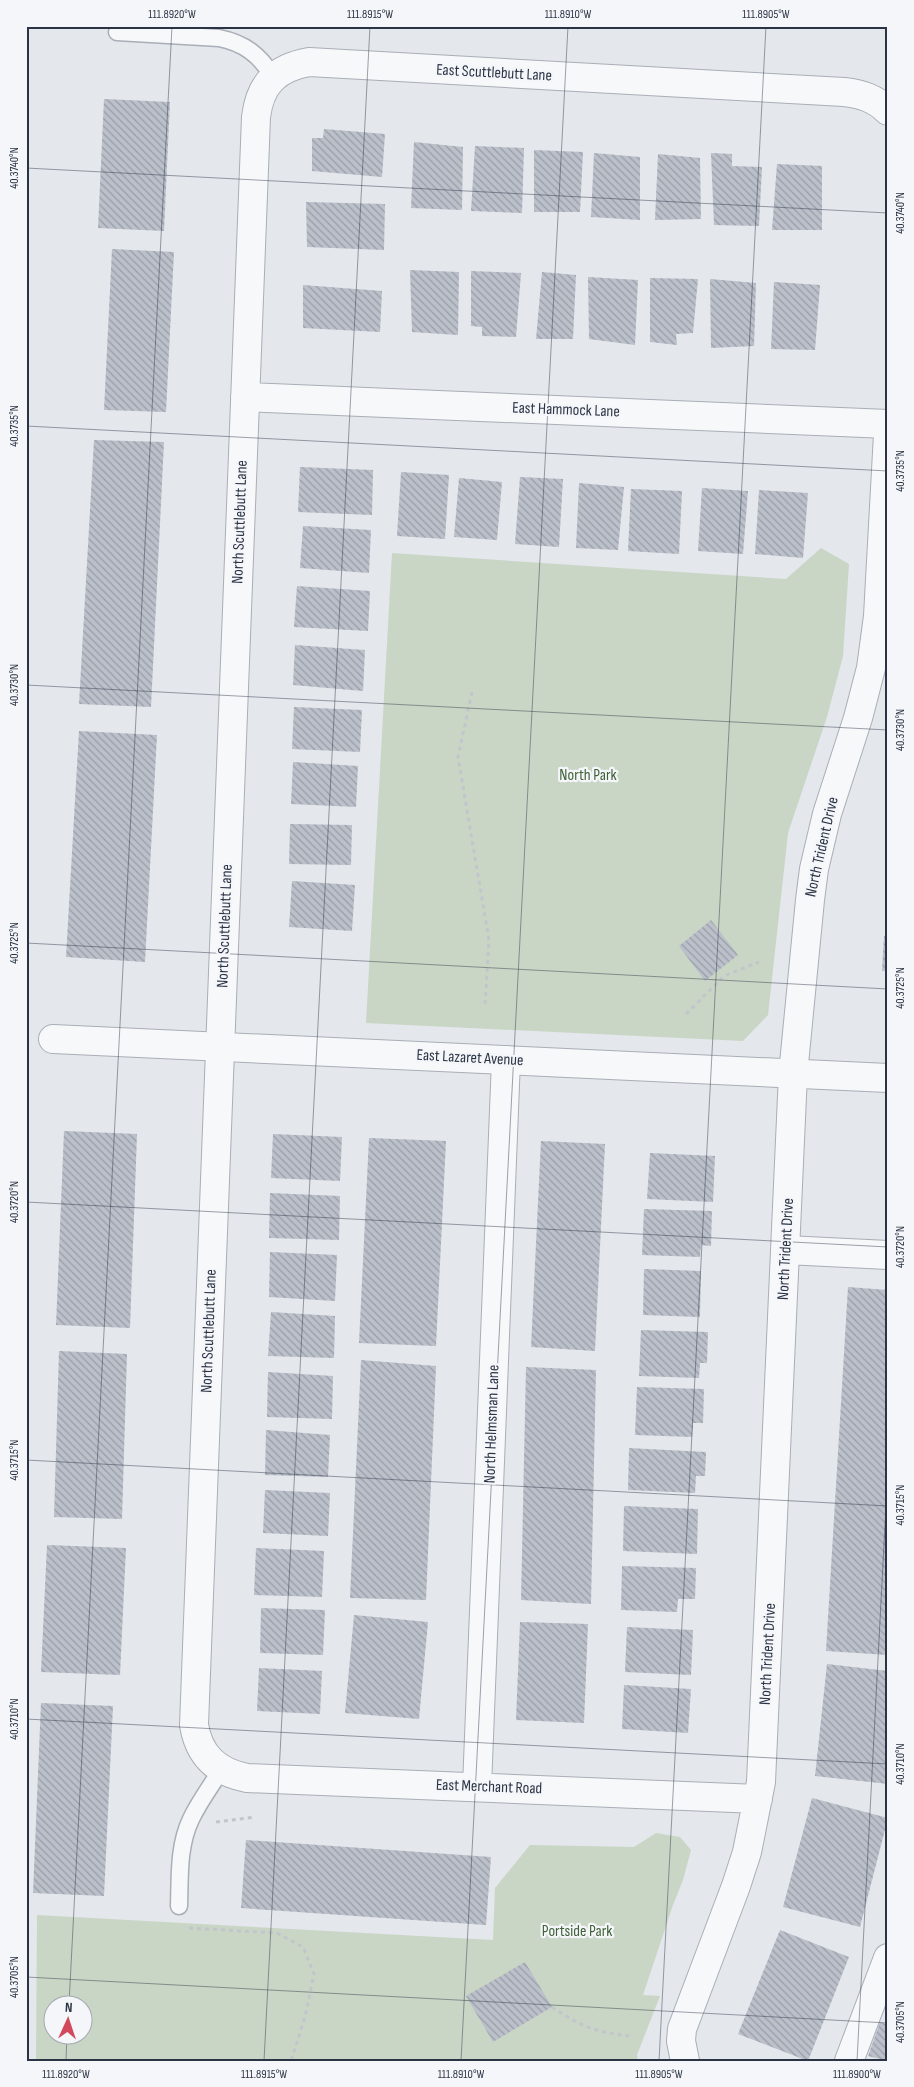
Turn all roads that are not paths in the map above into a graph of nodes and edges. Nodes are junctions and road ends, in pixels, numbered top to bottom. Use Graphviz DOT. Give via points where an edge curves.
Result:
graph roads {
  1 [pos="117,32"];
  2 [pos="273,77"];
  3 [pos="887,110"];
  4 [pos="245,397"];
  5 [pos="888,424"];
  6 [pos="888,434"];
  7 [pos="53,1039"];
  8 [pos="220,1047"];
  9 [pos="506,1060"];
  10 [pos="793,1074"];
  11 [pos="888,1078"];
  12 [pos="786,1250"];
  13 [pos="888,1255"];
  14 [pos="221,1770"];
  15 [pos="477,1787"];
  16 [pos="758,1799"];
  17 [pos="179,1906"];
  18 [pos="888,1958"];
  19 [pos="685,2061"];
  20 [pos="849,2061"];
  1 -- 2 [label="lane" via="231,40 255,54"];
  2 -- 3 [label="street, East Scuttlebutt Lane" via="308,62 844,92 859,94"];
  2 -- 4 [label="street, North Scuttlebutt Lane" via="258,102 256,117"];
  4 -- 5 [label="street, East Hammock Lane"];
  4 -- 8 [label="street, North Scuttlebutt Lane"];
  6 -- 10 [label="street, North Trident Drive" via="875,642 866,693 827,814 814,869"];
  7 -- 8 [label="street, East Lazaret Avenue"];
  8 -- 9 [label="street, East Lazaret Avenue"];
  8 -- 14 [label="street, North Scuttlebutt Lane" via="194,1725 202,1751"];
  9 -- 10 [label="street, East Lazaret Avenue"];
  9 -- 15 [label="street, North Helmsman Lane"];
  10 -- 11 [label="street, East Lazaret Avenue"];
  10 -- 12 [label="street, North Trident Drive"];
  12 -- 13 [label="street"];
  12 -- 16 [label="street, North Trident Drive" via="764,1747"];
  14 -- 15 [label="street, East Merchant Road" via="247,1778"];
  14 -- 17 [label="lane" via="191,1819 186,1834 181,1858"];
  15 -- 16 [label="street, East Merchant Road"];
  16 -- 19 [label="street, North Trident Drive" via="736,1886 682,2029"];
  18 -- 20 [label="street"];
}
